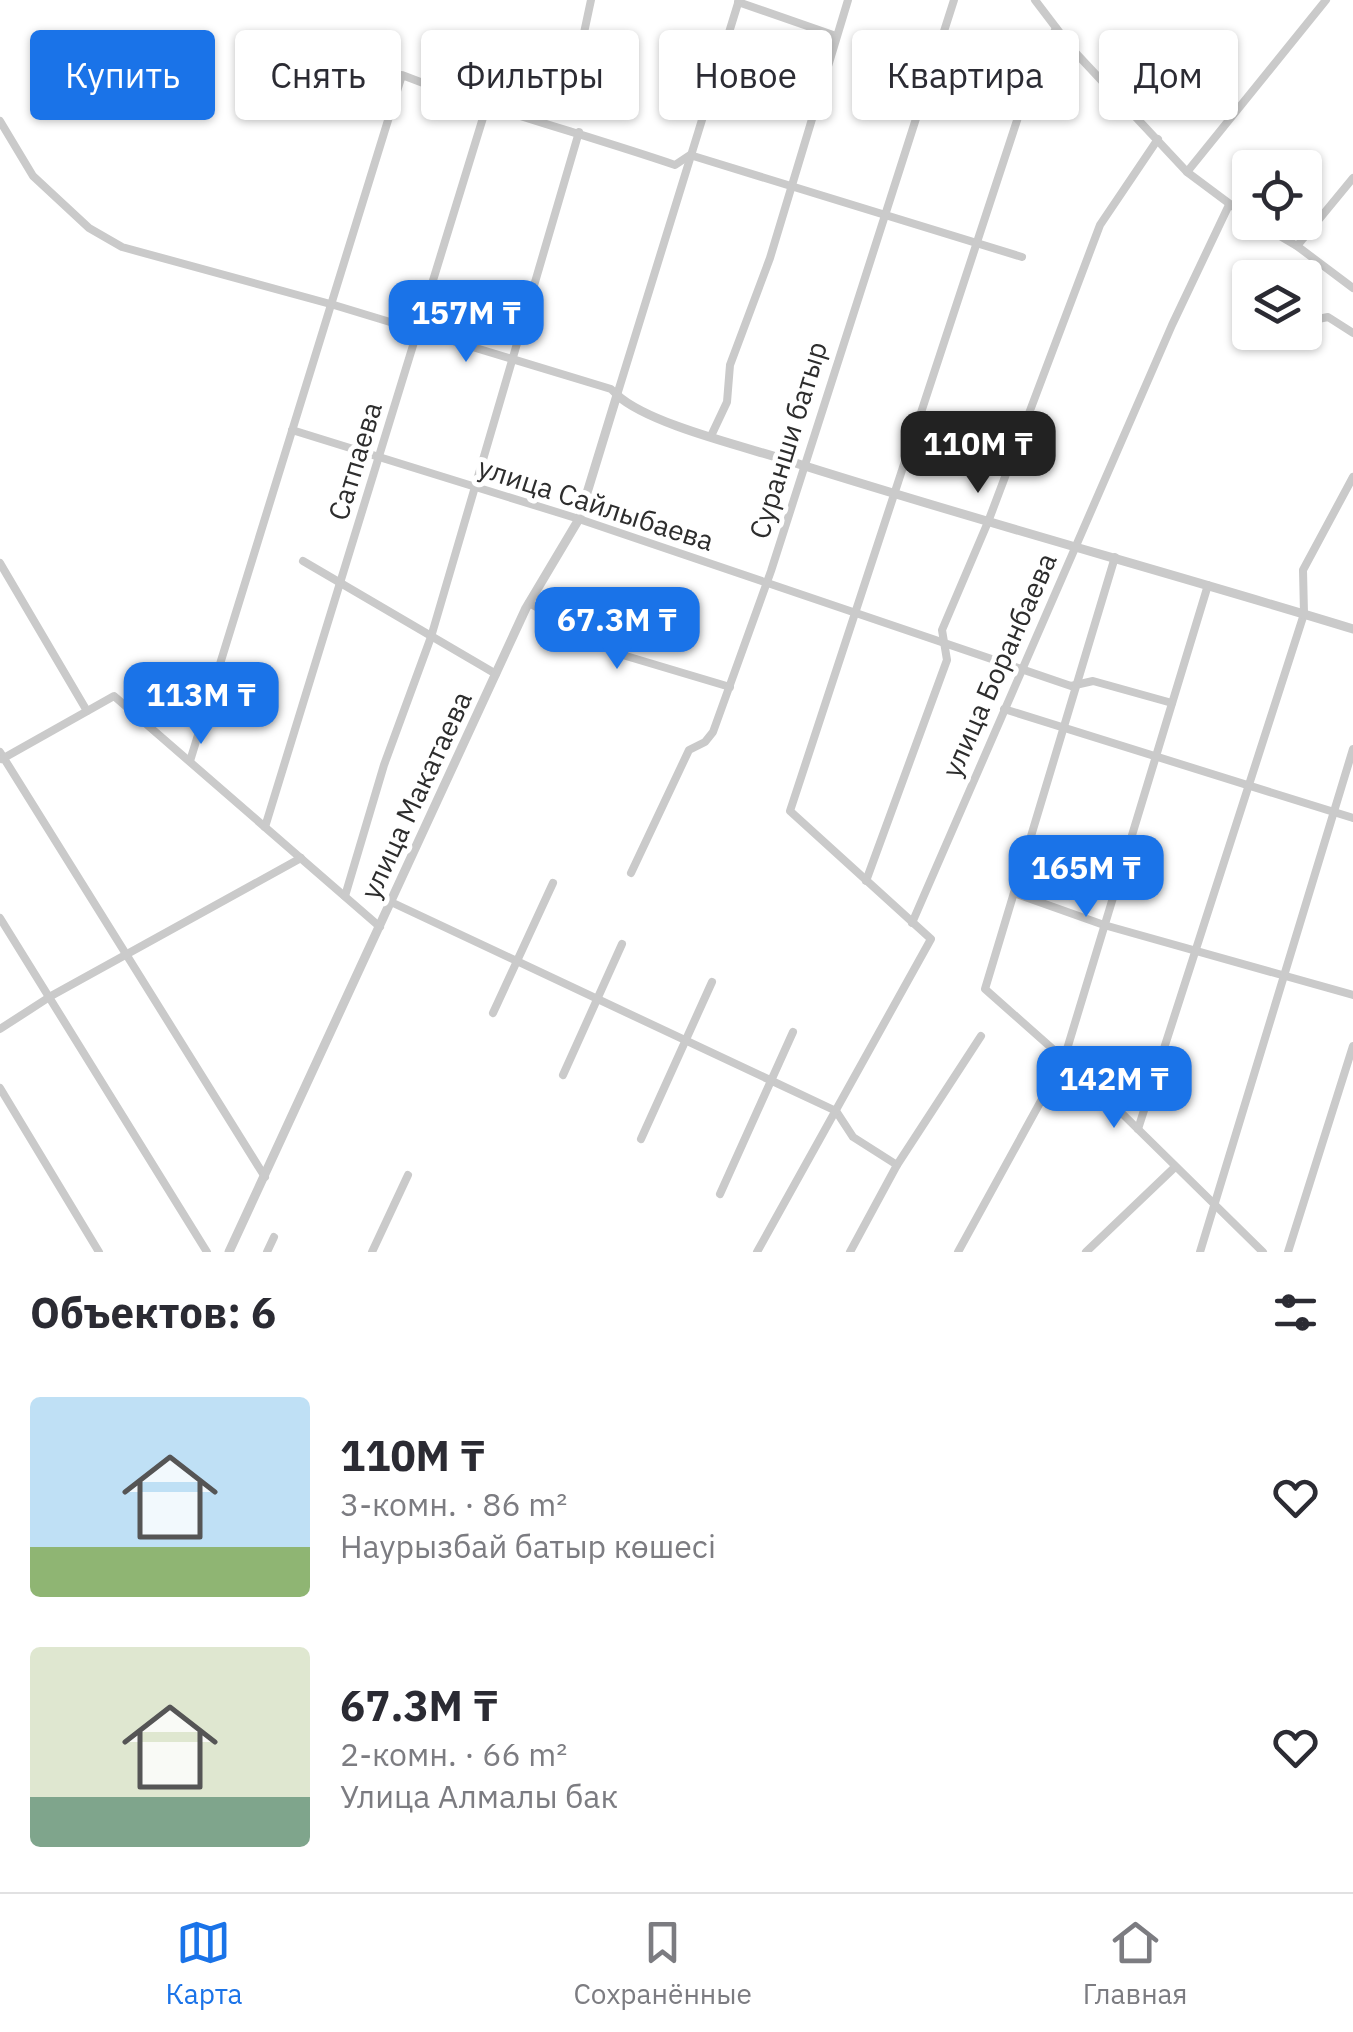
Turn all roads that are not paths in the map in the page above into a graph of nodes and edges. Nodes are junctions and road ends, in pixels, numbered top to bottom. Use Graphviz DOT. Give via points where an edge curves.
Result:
graph roads {
  1 [pos="591,0"];
  2 [pos="848,0"];
  3 [pos="954,0"];
  4 [pos="1035,0"];
  5 [pos="1326,0"];
  6 [pos="738,1"];
  7 [pos="1056,28"];
  8 [pos="585,30"];
  9 [pos="836,36"];
  10 [pos="421,82"];
  11 [pos="482,120"];
  12 [pos="532,120"];
  13 [pos="0,121"];
  14 [pos="579,132"];
  15 [pos="1158,139"];
  16 [pos="690,155"];
  17 [pos="1187,172"];
  18 [pos="1353,178"];
  19 [pos="790,185"];
  20 [pos="1228,207"];
  21 [pos="1232,209"];
  22 [pos="882,214"];
  23 [pos="1287,240"];
  24 [pos="980,242"];
  25 [pos="1298,246"];
  26 [pos="1022,257"];
  27 [pos="1353,288"];
  28 [pos="334,305"];
  29 [pos="1322,318"];
  30 [pos="418,330"];
  31 [pos="1353,333"];
  32 [pos="510,358"];
  33 [pos="616,395"];
  34 [pos="292,430"];
  35 [pos="711,436"];
  36 [pos="379,460"];
  37 [pos="804,466"];
  38 [pos="1353,478"];
  39 [pos="476,488"];
  40 [pos="896,496"];
  41 [pos="580,519"];
  42 [pos="988,522"];
  43 [pos="1076,546"];
  44 [pos="1116,557"];
  45 [pos="303,561"];
  46 [pos="0,562"];
  47 [pos="767,584"];
  48 [pos="341,585"];
  49 [pos="1208,586"];
  50 [pos="529,603"];
  51 [pos="857,612"];
  52 [pos="1304,614"];
  53 [pos="1353,629"];
  54 [pos="431,637"];
  55 [pos="944,642"];
  56 [pos="1021,670"];
  57 [pos="496,674"];
  58 [pos="1077,685"];
  59 [pos="730,686"];
  60 [pos="1172,702"];
  61 [pos="1004,709"];
  62 [pos="87,711"];
  63 [pos="1064,726"];
  64 [pos="1353,748"];
  65 [pos="1156,754"];
  66 [pos="1,757"];
  67 [pos="190,761"];
  68 [pos="1249,784"];
  69 [pos="1334,812"];
  70 [pos="1353,818"];
  71 [pos="266,827"];
  72 [pos="301,858"];
  73 [pos="631,874"];
  74 [pos="866,882"];
  75 [pos="553,883"];
  76 [pos="1014,893"];
  77 [pos="345,896"];
  78 [pos="391,902"];
  79 [pos="0,918"];
  80 [pos="912,923"];
  81 [pos="1104,925"];
  82 [pos="380,927"];
  83 [pos="622,944"];
  84 [pos="1196,948"];
  85 [pos="126,954"];
  86 [pos="514,960"];
  87 [pos="1285,974"];
  88 [pos="712,982"];
  89 [pos="1353,994"];
  90 [pos="51,996"];
  91 [pos="598,1000"];
  92 [pos="493,1013"];
  93 [pos="0,1030"];
  94 [pos="793,1032"];
  95 [pos="981,1036"];
  96 [pos="684,1041"];
  97 [pos="1353,1046"];
  98 [pos="1064,1059"];
  99 [pos="563,1075"];
  100 [pos="769,1081"];
  101 [pos="0,1088"];
  102 [pos="836,1112"];
  103 [pos="1138,1129"];
  104 [pos="642,1138"];
  105 [pos="897,1165"];
  106 [pos="1175,1167"];
  107 [pos="408,1175"];
  108 [pos="265,1177"];
  109 [pos="720,1194"];
  110 [pos="1215,1204"];
  111 [pos="274,1237"];
  112 [pos="99,1252"];
  113 [pos="207,1252"];
  114 [pos="229,1252"];
  115 [pos="267,1252"];
  116 [pos="372,1252"];
  117 [pos="758,1252"];
  118 [pos="850,1252"];
  119 [pos="958,1252"];
  120 [pos="1086,1252"];
  121 [pos="1200,1252"];
  122 [pos="1263,1252"];
  123 [pos="1288,1252"];
  1 -- 8 [label="street"];
  2 -- 9 [label="street"];
  3 -- 22 [label="street, Суранши батыр"];
  4 -- 7 [label="street"];
  5 -- 17 [label="street"];
  6 -- 9 [label="street"];
  6 -- 16 [label="street, улица Макатаева"];
  7 -- 15 [label="street"];
  7 -- 24 [label="street" via="1028,87"];
  9 -- 19 [label="street"];
  10 -- 28 [label="street" via="402,75"];
  11 -- 30 [label="street, Сатпаева"];
  12 -- 14 [label="street"];
  13 -- 28 [label="street" via="33,176 89,228 122,248"];
  14 -- 16 [label="street" via="675,165"];
  14 -- 32 [label="street"];
  15 -- 17 [label="street"];
  15 -- 42 [label="street" via="1100,225"];
  16 -- 19 [label="street"];
  16 -- 33 [label="street, улица Макатаева"];
  17 -- 20 [label="street"];
  18 -- 25 [label="street"];
  19 -- 22 [label="street"];
  19 -- 35 [label="street"];
  20 -- 21 [label="street"];
  20 -- 43 [label="street, улица Боранбаева"];
  22 -- 24 [label="street"];
  22 -- 37 [label="street, Суранши батыр"];
  23 -- 25 [label="street"];
  24 -- 26 [label="street"];
  24 -- 40 [label="street"];
  25 -- 27 [label="street"];
  28 -- 30 [label="street"];
  28 -- 34 [label="street"];
  29 -- 31 [label="street"];
  30 -- 32 [label="street"];
  30 -- 36 [label="street, Сатпаева"];
  32 -- 33 [label="street"];
  32 -- 39 [label="street"];
  33 -- 35 [label="street"];
  33 -- 41 [label="street, улица Макатаева"];
  34 -- 36 [label="street, улица Сайлыбаева"];
  34 -- 67 [label="street"];
  35 -- 37 [label="street"];
  36 -- 39 [label="street, улица Сайлыбаева"];
  36 -- 48 [label="street, Сатпаева"];
  37 -- 40 [label="street"];
  37 -- 47 [label="street, Суранши батыр"];
  38 -- 52 [label="street" via="1302,570"];
  39 -- 41 [label="street, улица Сайлыбаева"];
  39 -- 54 [label="street"];
  40 -- 42 [label="street"];
  40 -- 51 [label="street"];
  41 -- 47 [label="street, улица Сайлыбаева"];
  41 -- 50 [label="street, улица Макатаева"];
  42 -- 43 [label="street"];
  42 -- 55 [label="street" via="942,630"];
  43 -- 44 [label="street"];
  43 -- 56 [label="street, улица Боранбаева"];
  44 -- 49 [label="street"];
  44 -- 58 [label="street"];
  45 -- 48 [label="street"];
  46 -- 62 [label="street"];
  47 -- 51 [label="street, улица Сайлыбаева"];
  47 -- 59 [label="street, Суранши батыр"];
  48 -- 54 [label="street"];
  48 -- 71 [label="street, Сатпаева"];
  49 -- 52 [label="street"];
  49 -- 60 [label="street"];
  50 -- 57 [label="street, улица Макатаева"];
  50 -- 59 [label="street" via="626,656"];
  51 -- 55 [label="street, улица Сайлыбаева"];
  51 -- 74 [label="street" via="790,811"];
  52 -- 53 [label="street"];
  52 -- 68 [label="street"];
  54 -- 57 [label="street"];
  54 -- 77 [label="street"];
  55 -- 56 [label="street, улица Сайлыбаева"];
  55 -- 74 [label="street" via="947,660"];
  56 -- 58 [label="street, улица Сайлыбаева"];
  56 -- 61 [label="street, улица Боранбаева"];
  57 -- 78 [label="street, улица Макатаева"];
  58 -- 60 [label="street, улица Сайлыбаева" via="1093,680"];
  58 -- 63 [label="street"];
  59 -- 73 [label="street, Суранши батыр" via="710,738 689,750"];
  60 -- 65 [label="street"];
  61 -- 63 [label="street"];
  61 -- 80 [label="street, улица Боранбаева"];
  62 -- 66 [label="street"];
  62 -- 67 [label="street" via="114,696"];
  63 -- 65 [label="street"];
  63 -- 76 [label="street"];
  64 -- 69 [label="street"];
  65 -- 68 [label="street"];
  65 -- 81 [label="street"];
  66 -- 85 [label="street"];
  67 -- 71 [label="street"];
  68 -- 69 [label="street"];
  68 -- 84 [label="street"];
  69 -- 70 [label="street"];
  69 -- 87 [label="street"];
  71 -- 72 [label="street"];
  72 -- 77 [label="street"];
  72 -- 85 [label="street"];
  74 -- 80 [label="street"];
  75 -- 86 [label="street"];
  76 -- 81 [label="street"];
  76 -- 98 [label="street" via="985,989"];
  77 -- 82 [label="street"];
  78 -- 82 [label="street, улица Макатаева"];
  78 -- 86 [label="street"];
  79 -- 90 [label="street"];
  80 -- 102 [label="street" via="930,940"];
  81 -- 84 [label="street"];
  81 -- 98 [label="street"];
  82 -- 108 [label="street, улица Макатаева"];
  83 -- 91 [label="street"];
  84 -- 87 [label="street"];
  84 -- 103 [label="street"];
  85 -- 90 [label="street"];
  85 -- 108 [label="street"];
  86 -- 91 [label="street"];
  86 -- 92 [label="street"];
  87 -- 89 [label="street"];
  87 -- 110 [label="street"];
  88 -- 96 [label="street"];
  90 -- 93 [label="street"];
  90 -- 113 [label="street"];
  91 -- 96 [label="street"];
  91 -- 99 [label="street"];
  94 -- 100 [label="street"];
  95 -- 105 [label="street"];
  96 -- 100 [label="street"];
  96 -- 104 [label="street"];
  97 -- 123 [label="street"];
  98 -- 103 [label="street"];
  98 -- 119 [label="street"];
  100 -- 102 [label="street"];
  100 -- 109 [label="street"];
  101 -- 112 [label="street"];
  102 -- 105 [label="street" via="853,1137"];
  102 -- 117 [label="street"];
  103 -- 106 [label="street"];
  105 -- 118 [label="street"];
  106 -- 110 [label="street"];
  106 -- 120 [label="street"];
  107 -- 116 [label="street"];
  108 -- 114 [label="street, улица Макатаева"];
  110 -- 121 [label="street"];
  110 -- 122 [label="street"];
  111 -- 115 [label="street"];
}
